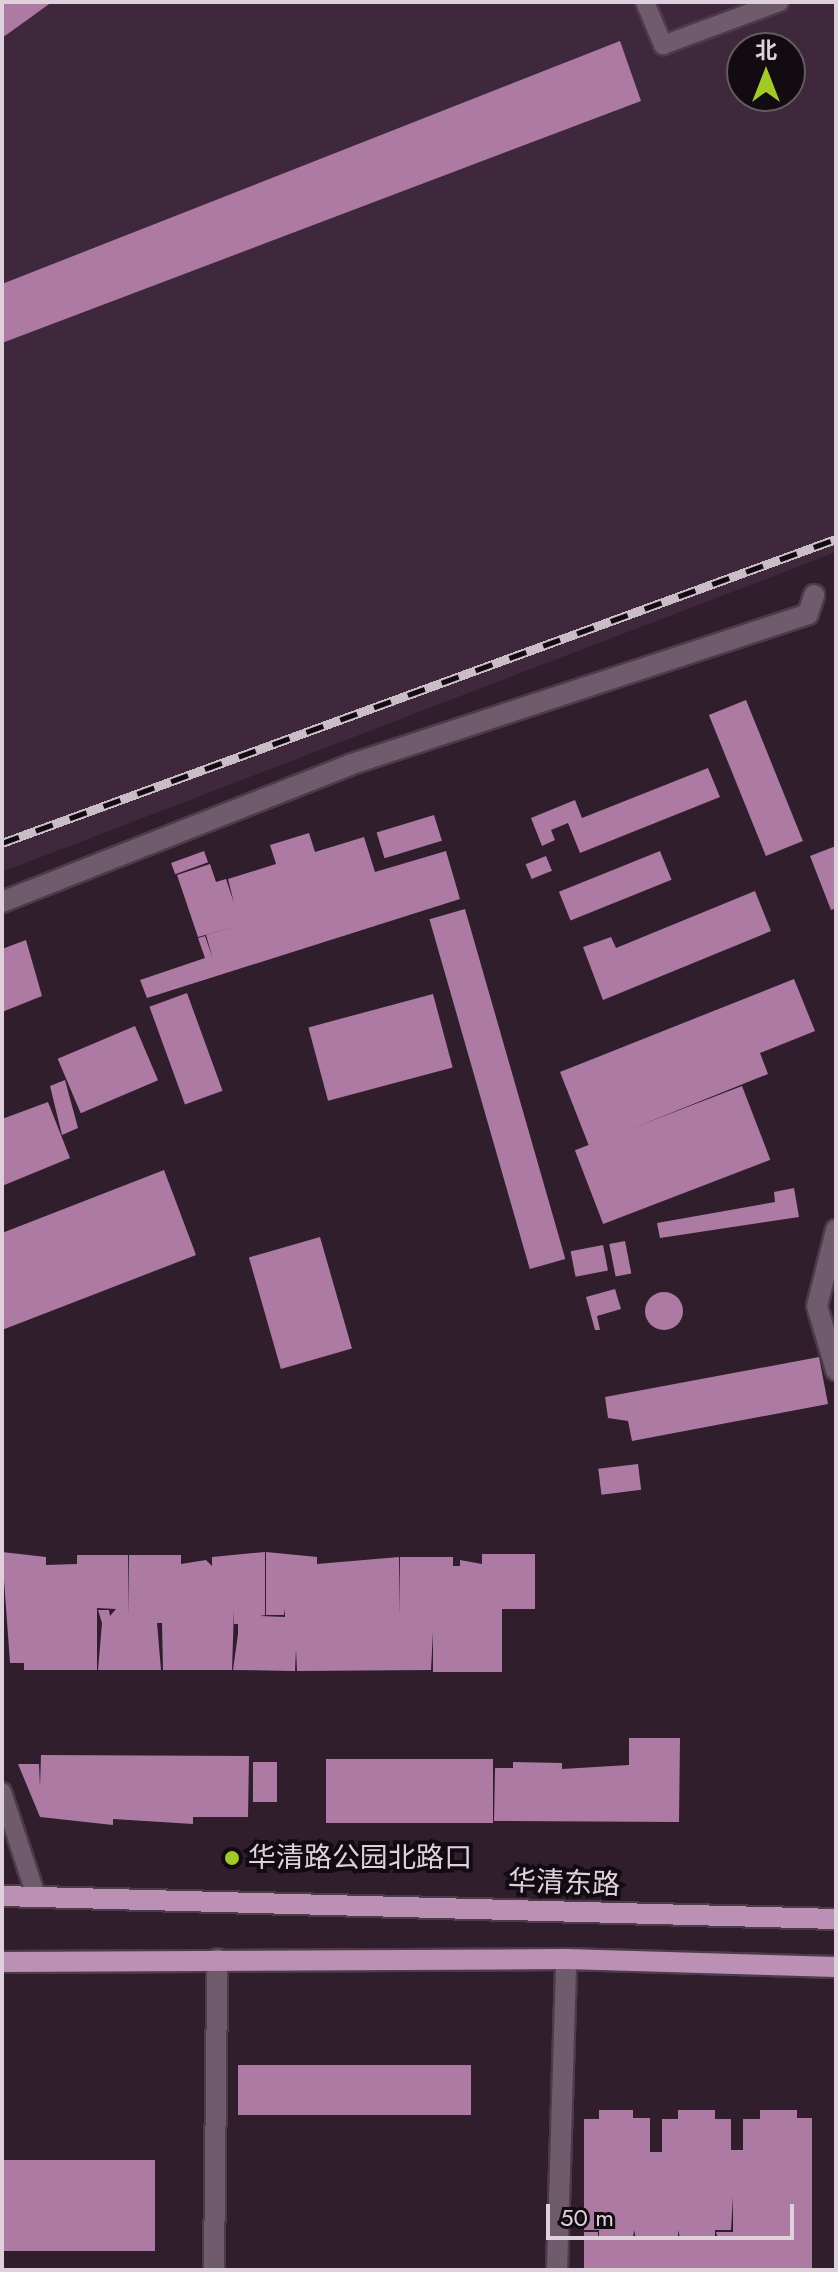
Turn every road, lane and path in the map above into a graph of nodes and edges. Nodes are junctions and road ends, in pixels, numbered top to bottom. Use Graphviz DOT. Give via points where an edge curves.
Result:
graph roads {
  1 [pos="645,2"];
  2 [pos="779,2"];
  3 [pos="814,595"];
  4 [pos="2,902"];
  5 [pos="836,1230"];
  6 [pos="836,1370"];
  7 [pos="2,1792"];
  8 [pos="2,1896"];
  9 [pos="36,1896"];
  10 [pos="836,1919"];
  11 [pos="217,1959"];
  12 [pos="566,1959"];
  13 [pos="2,1962"];
  14 [pos="836,1967"];
  15 [pos="214,2270"];
  16 [pos="557,2270"];
  1 -- 2 [label="lane" via="663,45"];
  3 -- 4 [label="street" via="808,614 349,765"];
  5 -- 6 [label="street" via="817,1306"];
  7 -- 9 [label="lane"];
  8 -- 9 [label="main road, 华清东路"];
  9 -- 10 [label="main road, 华清东路"];
  11 -- 12 [label="main road"];
  11 -- 13 [label="main road"];
  11 -- 15 [label="street"];
  12 -- 14 [label="main road"];
  12 -- 16 [label="street"];
}
